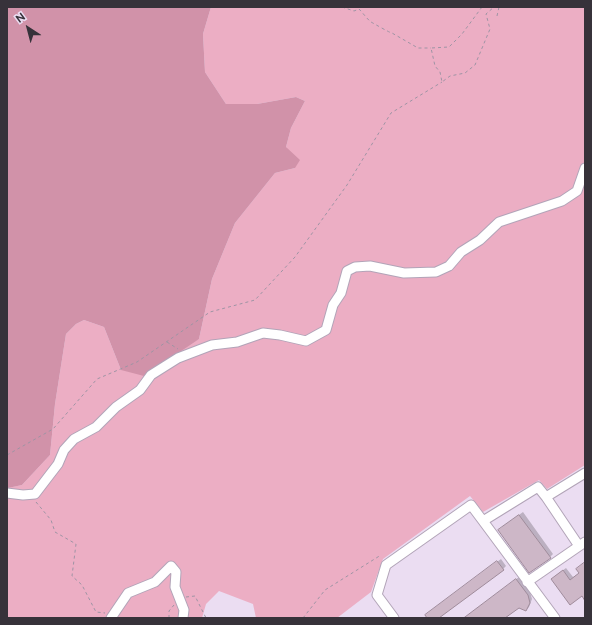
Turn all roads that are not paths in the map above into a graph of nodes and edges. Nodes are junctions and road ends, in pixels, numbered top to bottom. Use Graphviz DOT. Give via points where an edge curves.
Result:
graph roads {
  1 [pos="585,168"];
  2 [pos="585,473"];
  3 [pos="7,493"];
  4 [pos="546,497"];
  5 [pos="483,521"];
  6 [pos="582,544"];
  7 [pos="527,582"];
  8 [pos="113,616"];
  9 [pos="184,618"];
  10 [pos="394,618"];
  11 [pos="555,618"];
  1 -- 3 [label="street" via="577,191 562,201 499,222 480,240 461,252 450,266 436,272 404,273 370,266 355,267 347,271 326,330 306,341 263,333 237,342 212,345 178,358 151,375 140,390 116,407 96,426 74,439 34,494"];
  2 -- 4 [label="street"];
  4 -- 5 [label="street" via="538,487"];
  4 -- 6 [label="street"];
  5 -- 7 [label="street"];
  5 -- 10 [label="street" via="471,505 386,565 377,595"];
  6 -- 7 [label="street"];
  7 -- 11 [label="street"];
  8 -- 9 [label="street" via="128,593 155,582 171,566 176,572 175,587 184,610"];
}
